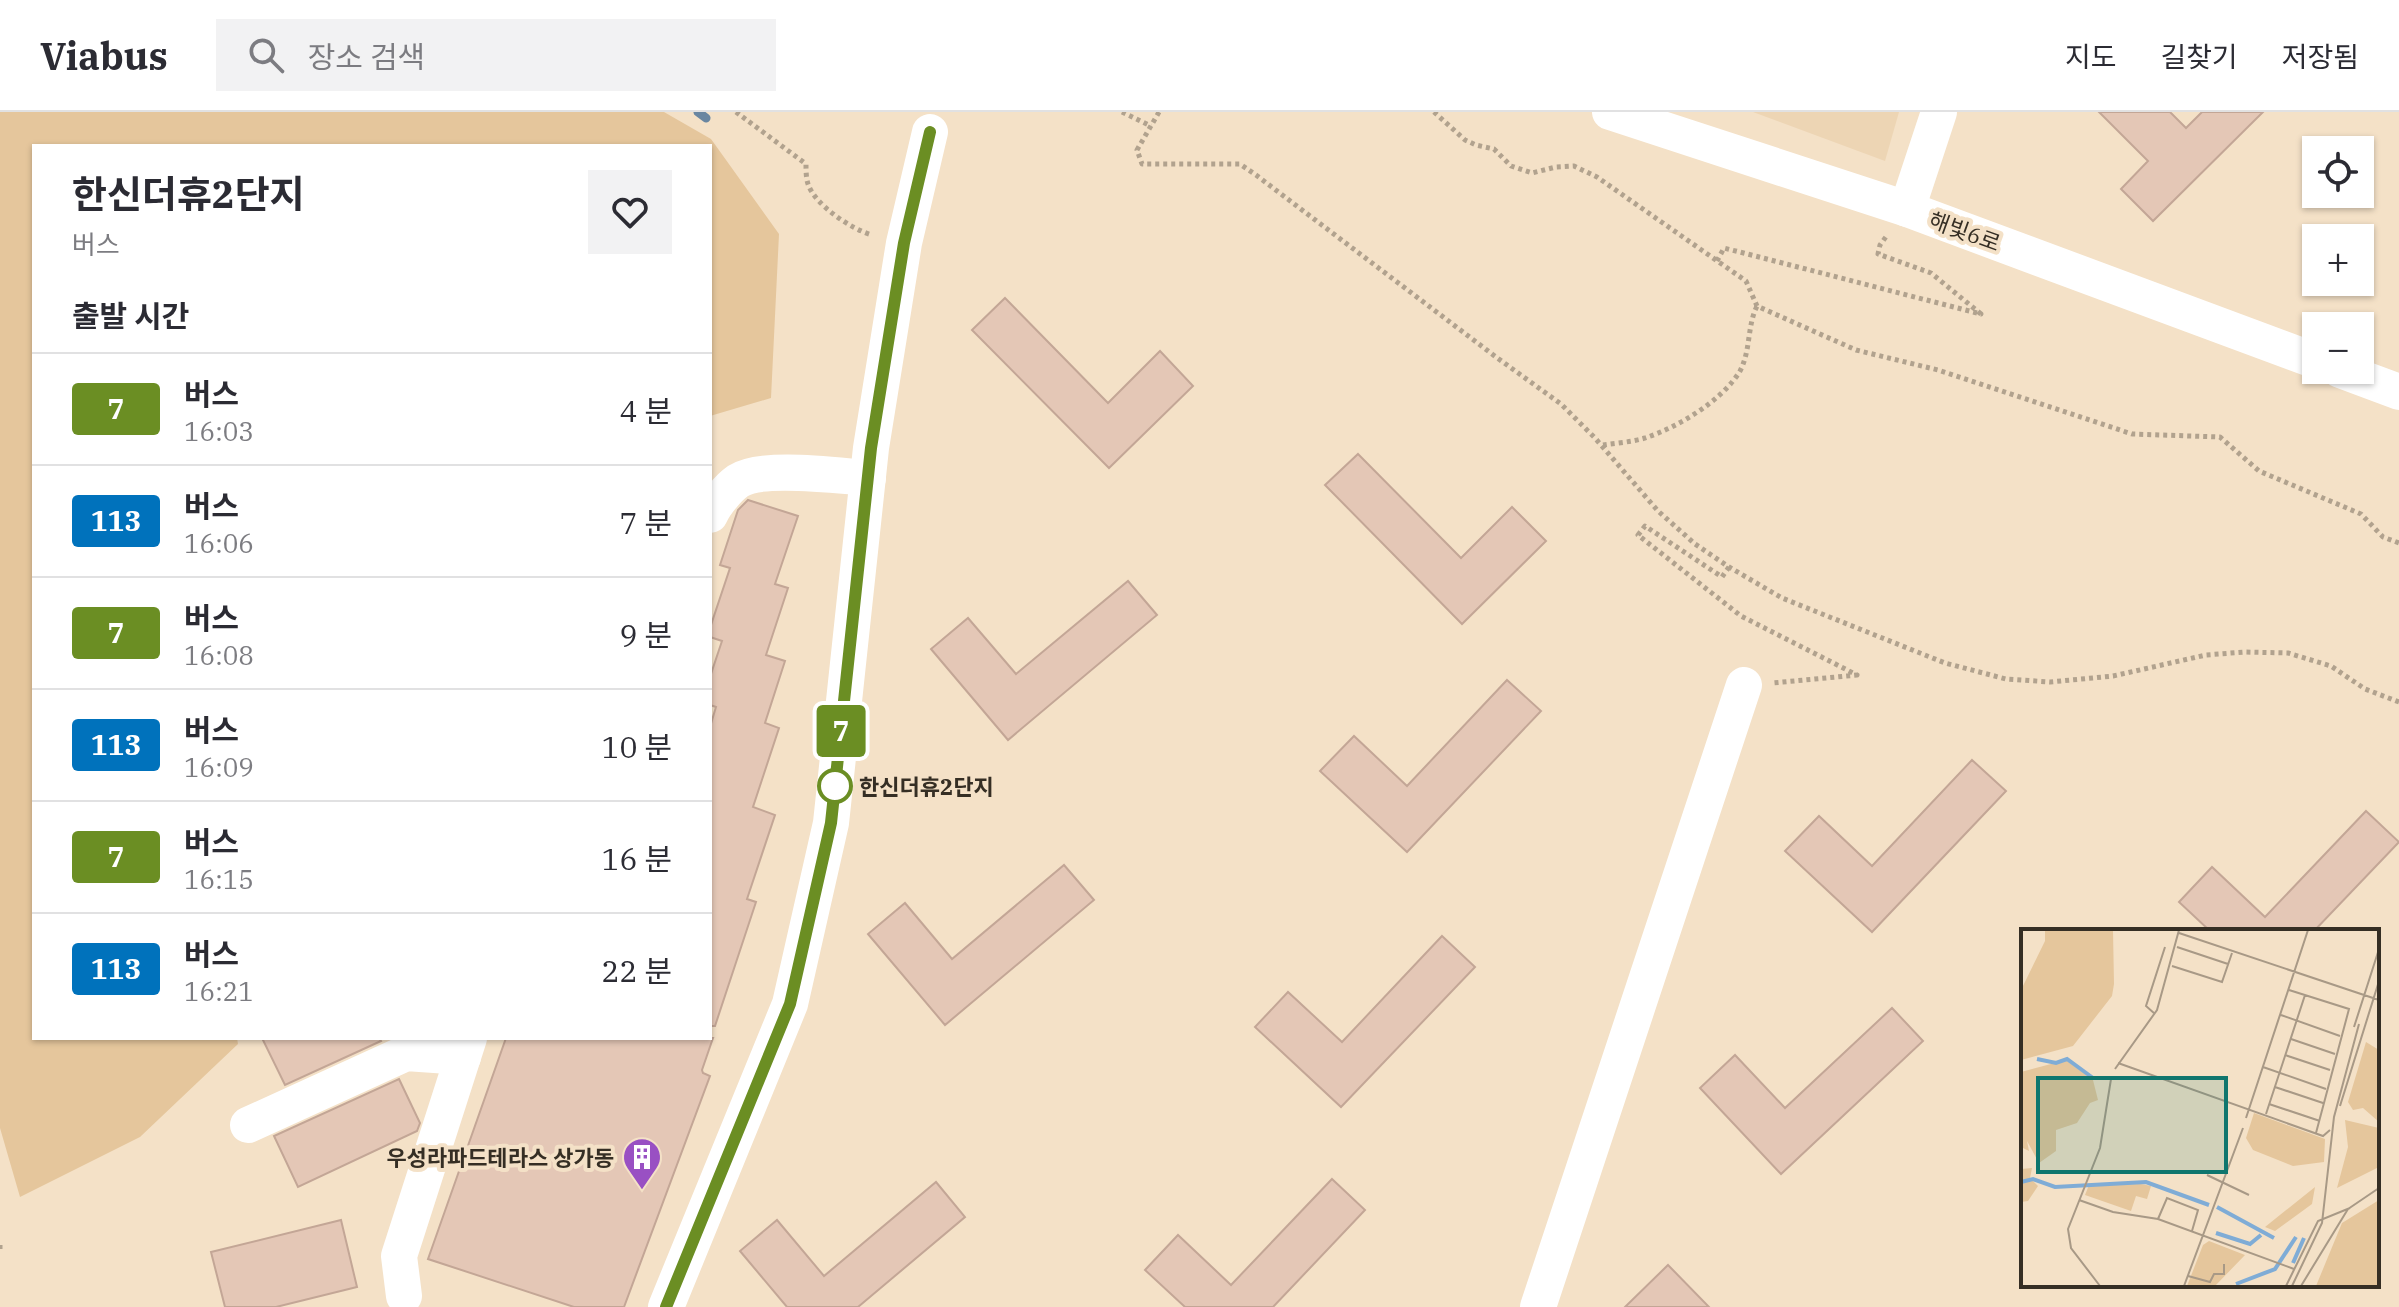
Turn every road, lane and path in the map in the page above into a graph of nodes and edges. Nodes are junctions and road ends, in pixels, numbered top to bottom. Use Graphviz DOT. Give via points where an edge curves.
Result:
graph roads {
  1 [pos="736,112"];
  2 [pos="1122,112"];
  3 [pos="1159,112"];
  4 [pos="1434,112"];
  5 [pos="1610,112"];
  6 [pos="1939,112"];
  7 [pos="1151,126"];
  8 [pos="930,132"];
  9 [pos="1907,209"];
  10 [pos="862,232"];
  11 [pos="1880,245"];
  12 [pos="1717,261"];
  13 [pos="1757,306"];
  14 [pos="2302,356"];
  15 [pos="2374,383"];
  16 [pos="2399,392"];
  17 [pos="1602,446"];
  18 [pos="868,478"];
  19 [pos="712,510"];
  20 [pos="2399,543"];
  21 [pos="1729,567"];
  22 [pos="1744,685"];
  23 [pos="2399,702"];
  24 [pos="466,1047"];
  25 [pos="248,1125"];
  26 [pos="0,1245"];
  27 [pos="0,1251"];
  28 [pos="404,1296"];
  29 [pos="666,1307"];
  30 [pos="1538,1307"];
  1 -- 10 [label="path" via="806,164 808,185 820,201"];
  2 -- 7 [label="path"];
  3 -- 7 [label="path"];
  4 -- 12 [label="path" via="1465,140 1494,149 1511,166 1532,173 1574,166 1597,177"];
  5 -- 9 [label="street, 해빛6로"];
  6 -- 9 [label="street"];
  7 -- 17 [label="path" via="1137,150 1142,164 1240,164 1561,404"];
  8 -- 18 [label="street" via="904,243"];
  9 -- 14 [label="street, 해빛6로"];
  11 -- 12 [label="path" via="1878,254 1931,273 1981,314 1724,248"];
  12 -- 13 [label="path" via="1746,281"];
  13 -- 17 [label="path" via="1740,370 1719,397 1645,438"];
  13 -- 20 [label="path" via="1856,350 1938,370 2132,434 2220,437 2259,471 2361,514 2383,537"];
  15 -- 16 [label="street"];
  17 -- 21 [label="path" via="1658,511"];
  18 -- 19 [label="street" via="758,474 738,481"];
  18 -- 29 [label="street" via="831,823 790,1004"];
  21 -- 22 [label="path" via="1722,577 1645,526 1638,535 1741,616 1857,675"];
  21 -- 23 [label="path" via="1782,598 1945,663 2006,679 2050,682 2113,676 2206,655 2288,653 2331,666 2365,689"];
  22 -- 30 [label="street"];
  24 -- 25 [label="street" via="406,1053"];
  24 -- 28 [label="street" via="399,1256"];
  26 -- 27 [label="path"];
}
